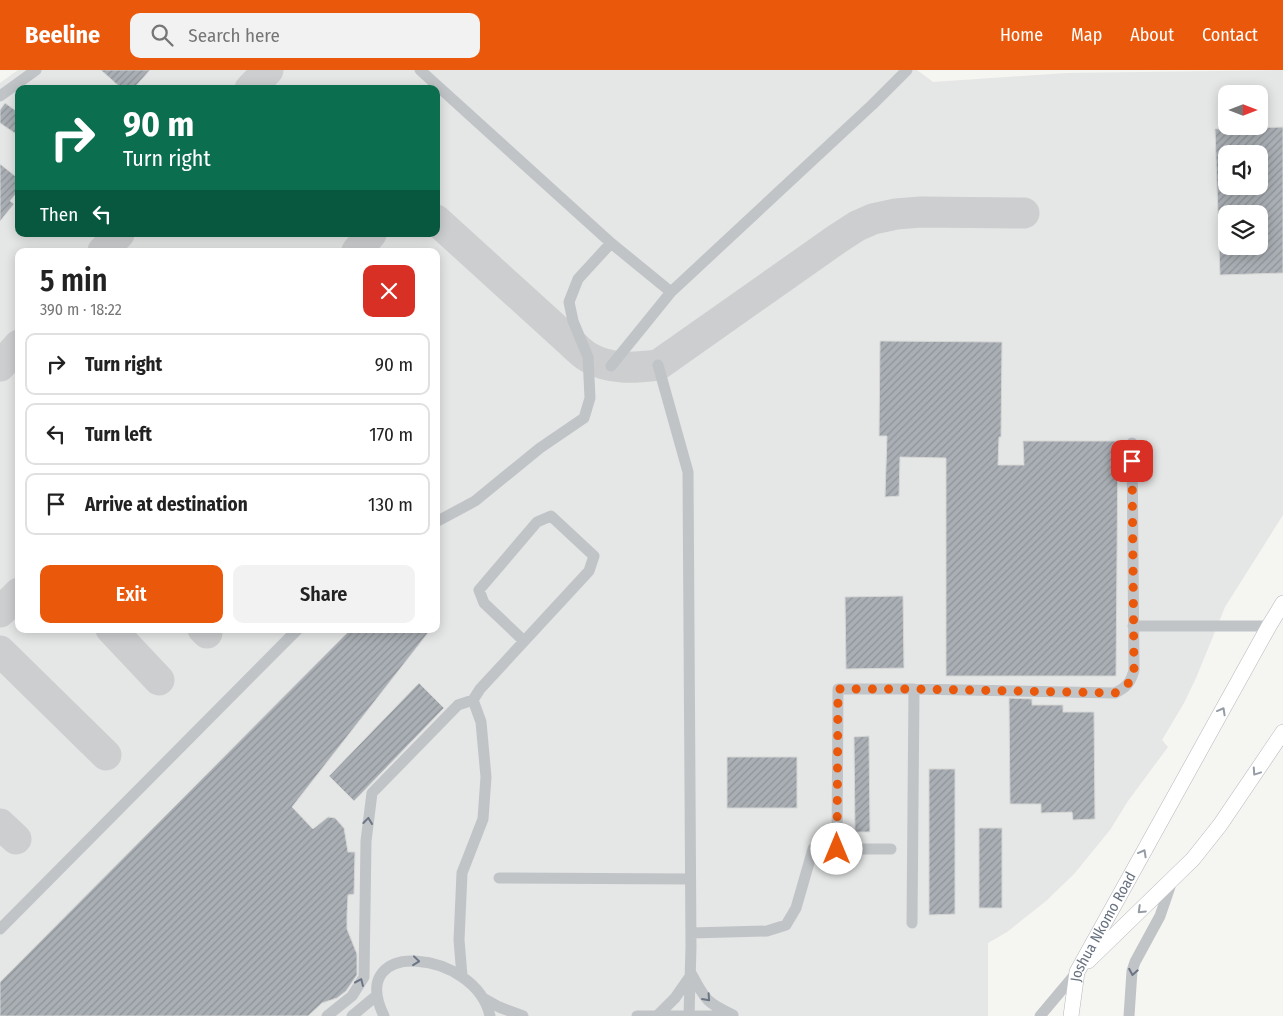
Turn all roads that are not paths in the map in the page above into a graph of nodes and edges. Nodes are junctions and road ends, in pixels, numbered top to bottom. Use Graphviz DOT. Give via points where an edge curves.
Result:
graph roads {
  1 [pos="36,70"];
  2 [pos="420,70"];
  3 [pos="907,70"];
  4 [pos="15,85"];
  5 [pos="15,85"];
  6 [pos="437,85"];
  7 [pos="440,88"];
  8 [pos="0,96"];
  9 [pos="611,243"];
  10 [pos="671,292"];
  11 [pos="658,365"];
  12 [pos="611,366"];
  13 [pos="1132,443"];
  14 [pos="440,520"];
  15 [pos="1283,603"];
  16 [pos="1133,626"];
  17 [pos="1269,626"];
  18 [pos="294,633"];
  19 [pos="524,641"];
  20 [pos="914,689"];
  21 [pos="473,700"];
  22 [pos="1283,732"];
  23 [pos="837,849"];
  24 [pos="891,849"];
  25 [pos="499,878"];
  26 [pos="690,879"];
  27 [pos="1173,880"];
  28 [pos="912,923"];
  29 [pos="0,929"];
  30 [pos="691,933"];
  31 [pos="1077,972"];
  32 [pos="690,974"];
  33 [pos="462,976"];
  34 [pos="376,996"];
  35 [pos="483,998"];
  36 [pos="658,1015"];
  37 [pos="327,1016"];
  38 [pos="352,1016"];
  39 [pos="384,1016"];
  40 [pos="490,1016"];
  41 [pos="524,1016"];
  42 [pos="637,1016"];
  43 [pos="687,1016"];
  44 [pos="696,1016"];
  45 [pos="735,1016"];
  46 [pos="1040,1016"];
  47 [pos="1071,1016"];
  48 [pos="1128,1016"];
  1 -- 5 [label="street"];
  2 -- 6 [label="street"];
  3 -- 10 [label="street"];
  4 -- 8 [label="street"];
  7 -- 9 [label="street"];
  9 -- 10 [label="street"];
  9 -- 14 [label="street" via="578,279 569,302 588,357 590,398 584,418 540,448 475,501"];
  10 -- 12 [label="street"];
  11 -- 26 [label="street" via="688,472"];
  13 -- 16 [label="street"];
  15 -- 17 [label="main road, Joshua Nkomo Road"];
  16 -- 17 [label="street"];
  16 -- 20 [label="street" via="1134,670 1131,682 1115,693"];
  31 -- 17 [label="main road, Joshua Nkomo Road, one-way"];
  18 -- 29 [label="street"];
  19 -- 19 [label="street" via="589,571 594,556 551,516 536,522 479,590 484,603"];
  19 -- 21 [label="street"];
  20 -- 23 [label="street" via="838,689"];
  20 -- 28 [label="street"];
  21 -- 33 [label="street" via="481,722 486,777 483,819 462,873 459,940"];
  37 -- 21 [label="street, one-way" via="352,996 364,977 366,841 372,792 458,704"];
  22 -- 27 [label="main road, Joshua Nkomo Road, one-way" via="1220,825"];
  23 -- 24 [label="street"];
  23 -- 30 [label="street" via="813,849 796,908 786,925 767,931"];
  25 -- 26 [label="street"];
  26 -- 30 [label="street"];
  27 -- 31 [label="main road, Joshua Nkomo Road, one-way"];
  27 -- 48 [label="street, one-way" via="1160,916 1135,962"];
  30 -- 32 [label="street"];
  31 -- 46 [label="street"];
  31 -- 47 [label="main road"];
  32 -- 36 [label="street" via="675,998"];
  32 -- 43 [label="street"];
  32 -- 45 [label="street, one-way" via="704,998"];
  34 -- 33 [label="street, one-way" via="380,978 391,965 400,961 420,961"];
  33 -- 35 [label="street"];
  34 -- 38 [label="street"];
  34 -- 39 [label="street"];
  35 -- 40 [label="street"];
  35 -- 41 [label="street" via="499,1008"];
  36 -- 42 [label="street"];
  36 -- 43 [label="street"];
  44 -- 45 [label="street"];
}
